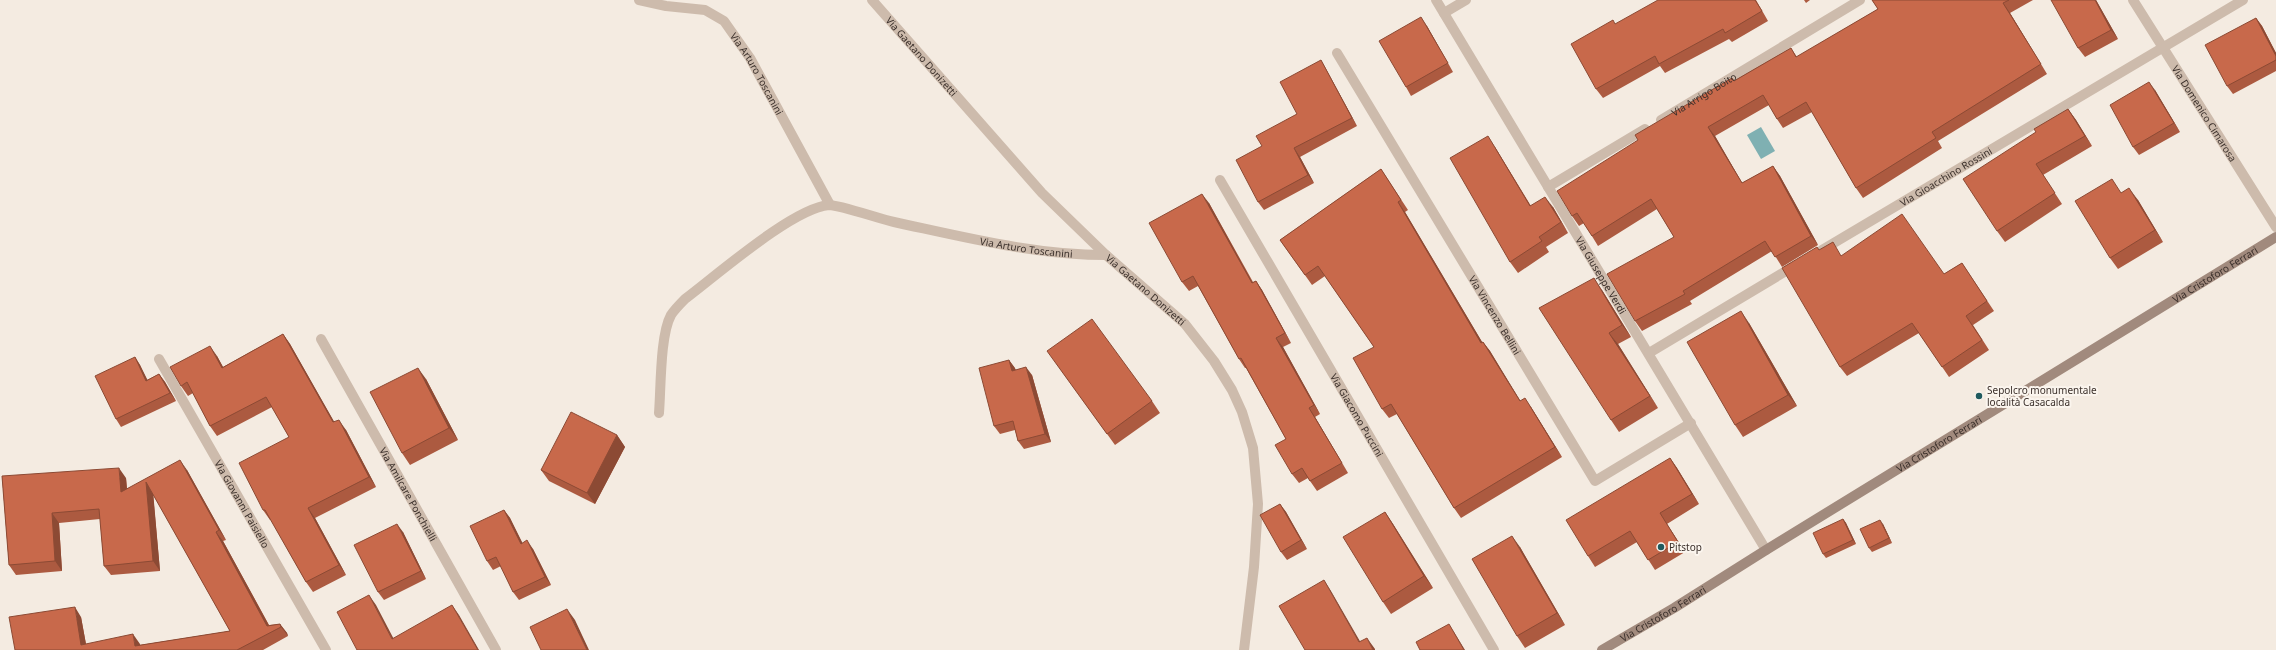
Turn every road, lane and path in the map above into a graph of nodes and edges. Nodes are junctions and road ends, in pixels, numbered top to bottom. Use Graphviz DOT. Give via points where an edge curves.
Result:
graph roads {
  1 [pos="639,0"];
  2 [pos="872,0"];
  3 [pos="1436,0"];
  4 [pos="1466,0"];
  5 [pos="1860,0"];
  6 [pos="2133,0"];
  7 [pos="2243,0"];
  8 [pos="1444,13"];
  9 [pos="2162,47"];
  10 [pos="1337,53"];
  11 [pos="1220,180"];
  12 [pos="1548,187"];
  13 [pos="830,205"];
  14 [pos="2276,227"];
  15 [pos="2276,237"];
  16 [pos="1106,255"];
  17 [pos="321,339"];
  18 [pos="1649,353"];
  19 [pos="159,359"];
  20 [pos="659,413"];
  21 [pos="1691,423"];
  22 [pos="1766,550"];
  23 [pos="326,650"];
  24 [pos="496,650"];
  25 [pos="1244,650"];
  26 [pos="1494,650"];
  27 [pos="1602,650"];
  1 -- 13 [label="street, Via Arturo Toscanini" via="705,10 724,21 750,58"];
  2 -- 16 [label="street, Via Gaetano Donizetti" via="1038,188"];
  3 -- 8 [label="street, Via Giuseppe Verdi"];
  4 -- 8 [label="street"];
  5 -- 12 [label="street, Via Arrigo Boito"];
  6 -- 9 [label="street, Via Domenico Cimarosa"];
  7 -- 9 [label="street, Via Gioacchino Rossini"];
  8 -- 12 [label="street, Via Giuseppe Verdi"];
  9 -- 14 [label="street, Via Domenico Cimarosa"];
  9 -- 18 [label="street, Via Gioacchino Rossini"];
  10 -- 21 [label="street, Via Vincenzo Bellini" via="1595,481"];
  11 -- 26 [label="street, Via Giacomo Puccini"];
  12 -- 18 [label="street, Via Giuseppe Verdi"];
  13 -- 16 [label="street, Via Arturo Toscanini" via="887,221 1019,249 1062,254"];
  13 -- 20 [label="street" via="791,219 674,310 665,336"];
  15 -- 22 [label="main road, Via Cristoforo Ferrari"];
  16 -- 25 [label="street, Via Gaetano Donizetti" via="1175,313 1192,331 1224,375 1242,412 1253,448 1258,504"];
  17 -- 24 [label="street, Via Amilcare Ponchielli"];
  18 -- 21 [label="street, Via Giuseppe Verdi"];
  19 -- 23 [label="street, Via Giovanni Paisiello"];
  21 -- 22 [label="street, Via Giuseppe Verdi"];
  22 -- 27 [label="main road, Via Cristoforo Ferrari" via="1688,600"];
}
